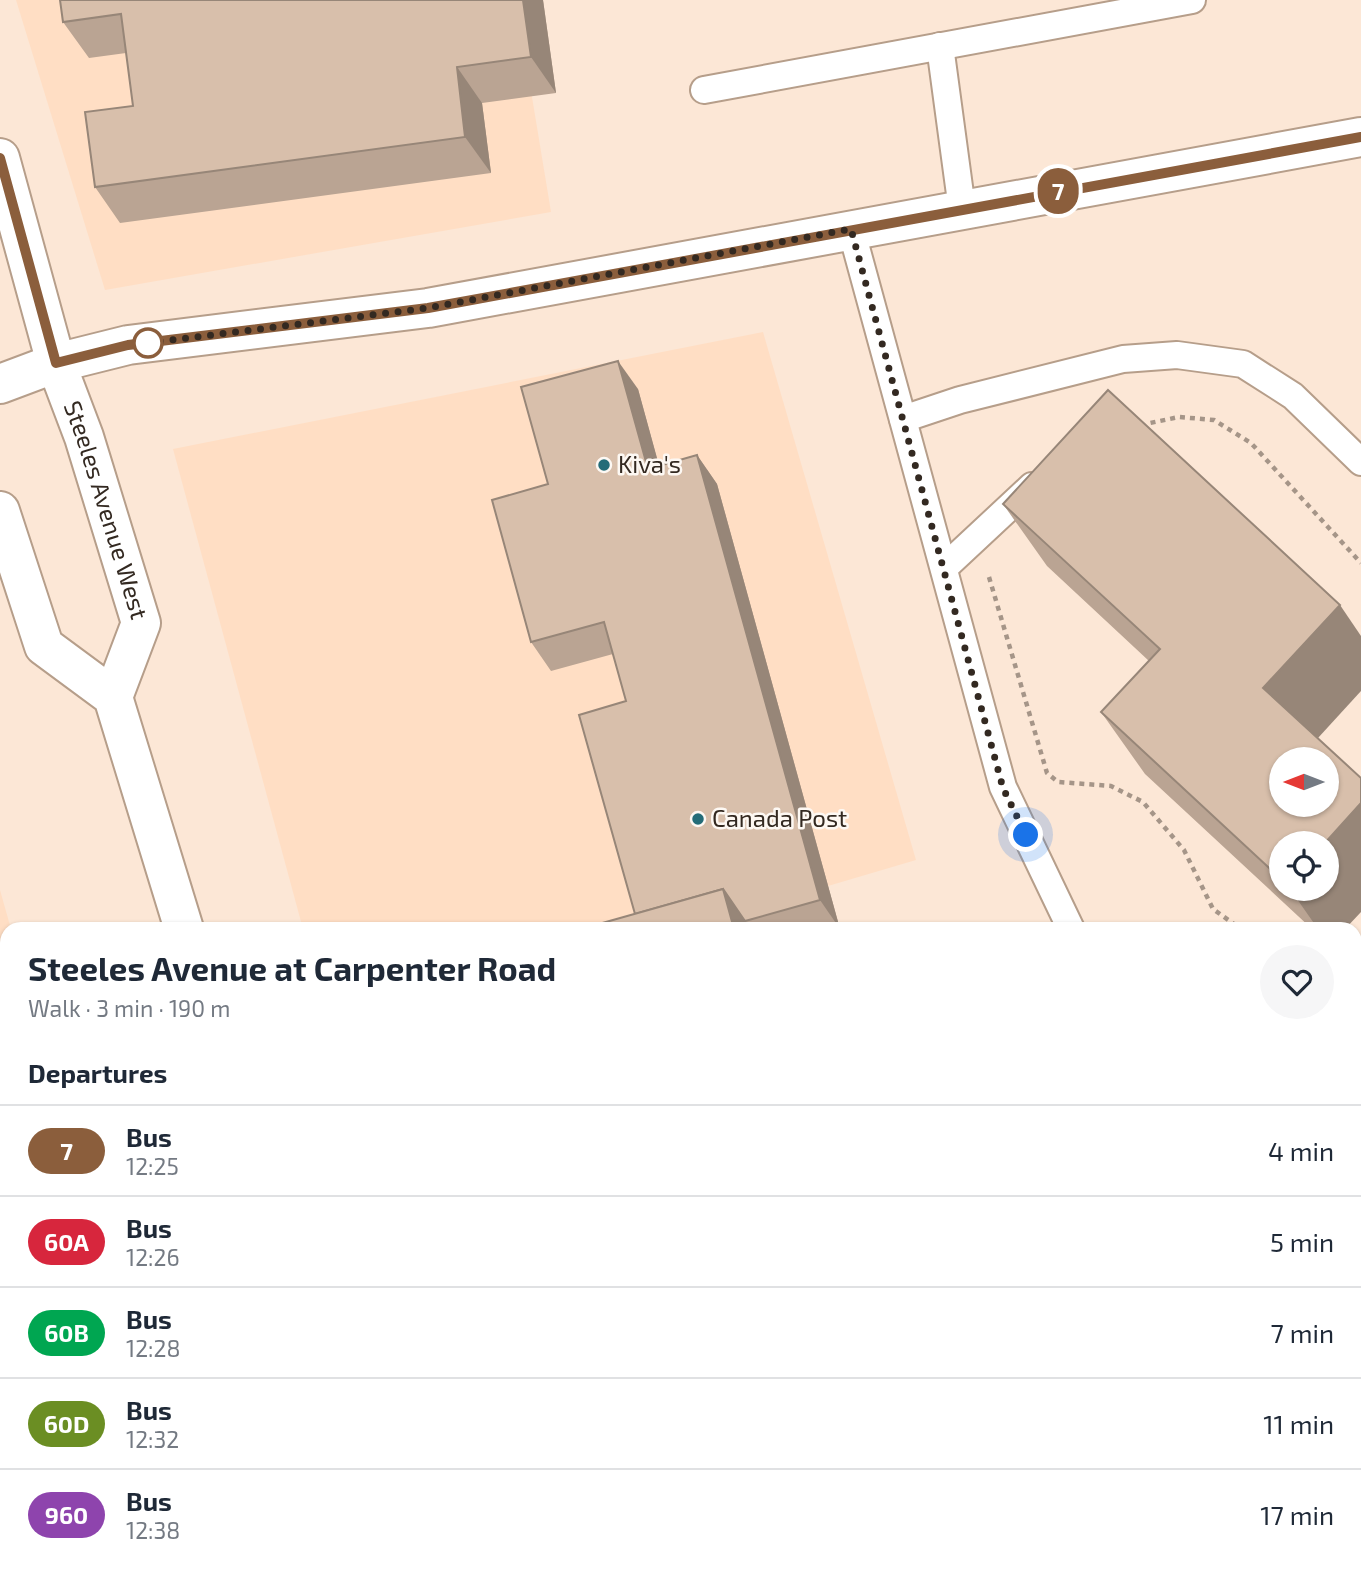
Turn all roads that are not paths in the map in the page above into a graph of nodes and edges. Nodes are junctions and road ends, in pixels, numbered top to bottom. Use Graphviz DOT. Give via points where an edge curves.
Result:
graph roads {
  1 [pos="1192,0"];
  2 [pos="940,46"];
  3 [pos="704,90"];
  4 [pos="1361,137"];
  5 [pos="0,158"];
  6 [pos="962,209"];
  7 [pos="851,229"];
  8 [pos="56,363"];
  9 [pos="0,384"];
  10 [pos="903,419"];
  11 [pos="1361,462"];
  12 [pos="1045,474"];
  13 [pos="0,511"];
  14 [pos="944,568"];
  15 [pos="113,698"];
  16 [pos="182,922"];
  17 [pos="1068,922"];
  1 -- 2 [label="lane"];
  2 -- 3 [label="lane"];
  2 -- 6 [label="lane"];
  4 -- 6 [label="street"];
  5 -- 8 [label="street, Steeles Avenue West"];
  6 -- 7 [label="street"];
  7 -- 8 [label="street" via="428,308 128,345"];
  7 -- 10 [label="lane"];
  8 -- 9 [label="street"];
  8 -- 15 [label="street, Steeles Avenue West" via="84,437 141,623"];
  10 -- 11 [label="lane" via="1123,359 1177,355 1243,364 1293,396"];
  10 -- 14 [label="lane"];
  12 -- 14 [label="lane"];
  13 -- 15 [label="street" via="44,646"];
  14 -- 17 [label="lane" via="1003,788"];
  15 -- 16 [label="street"];
}
